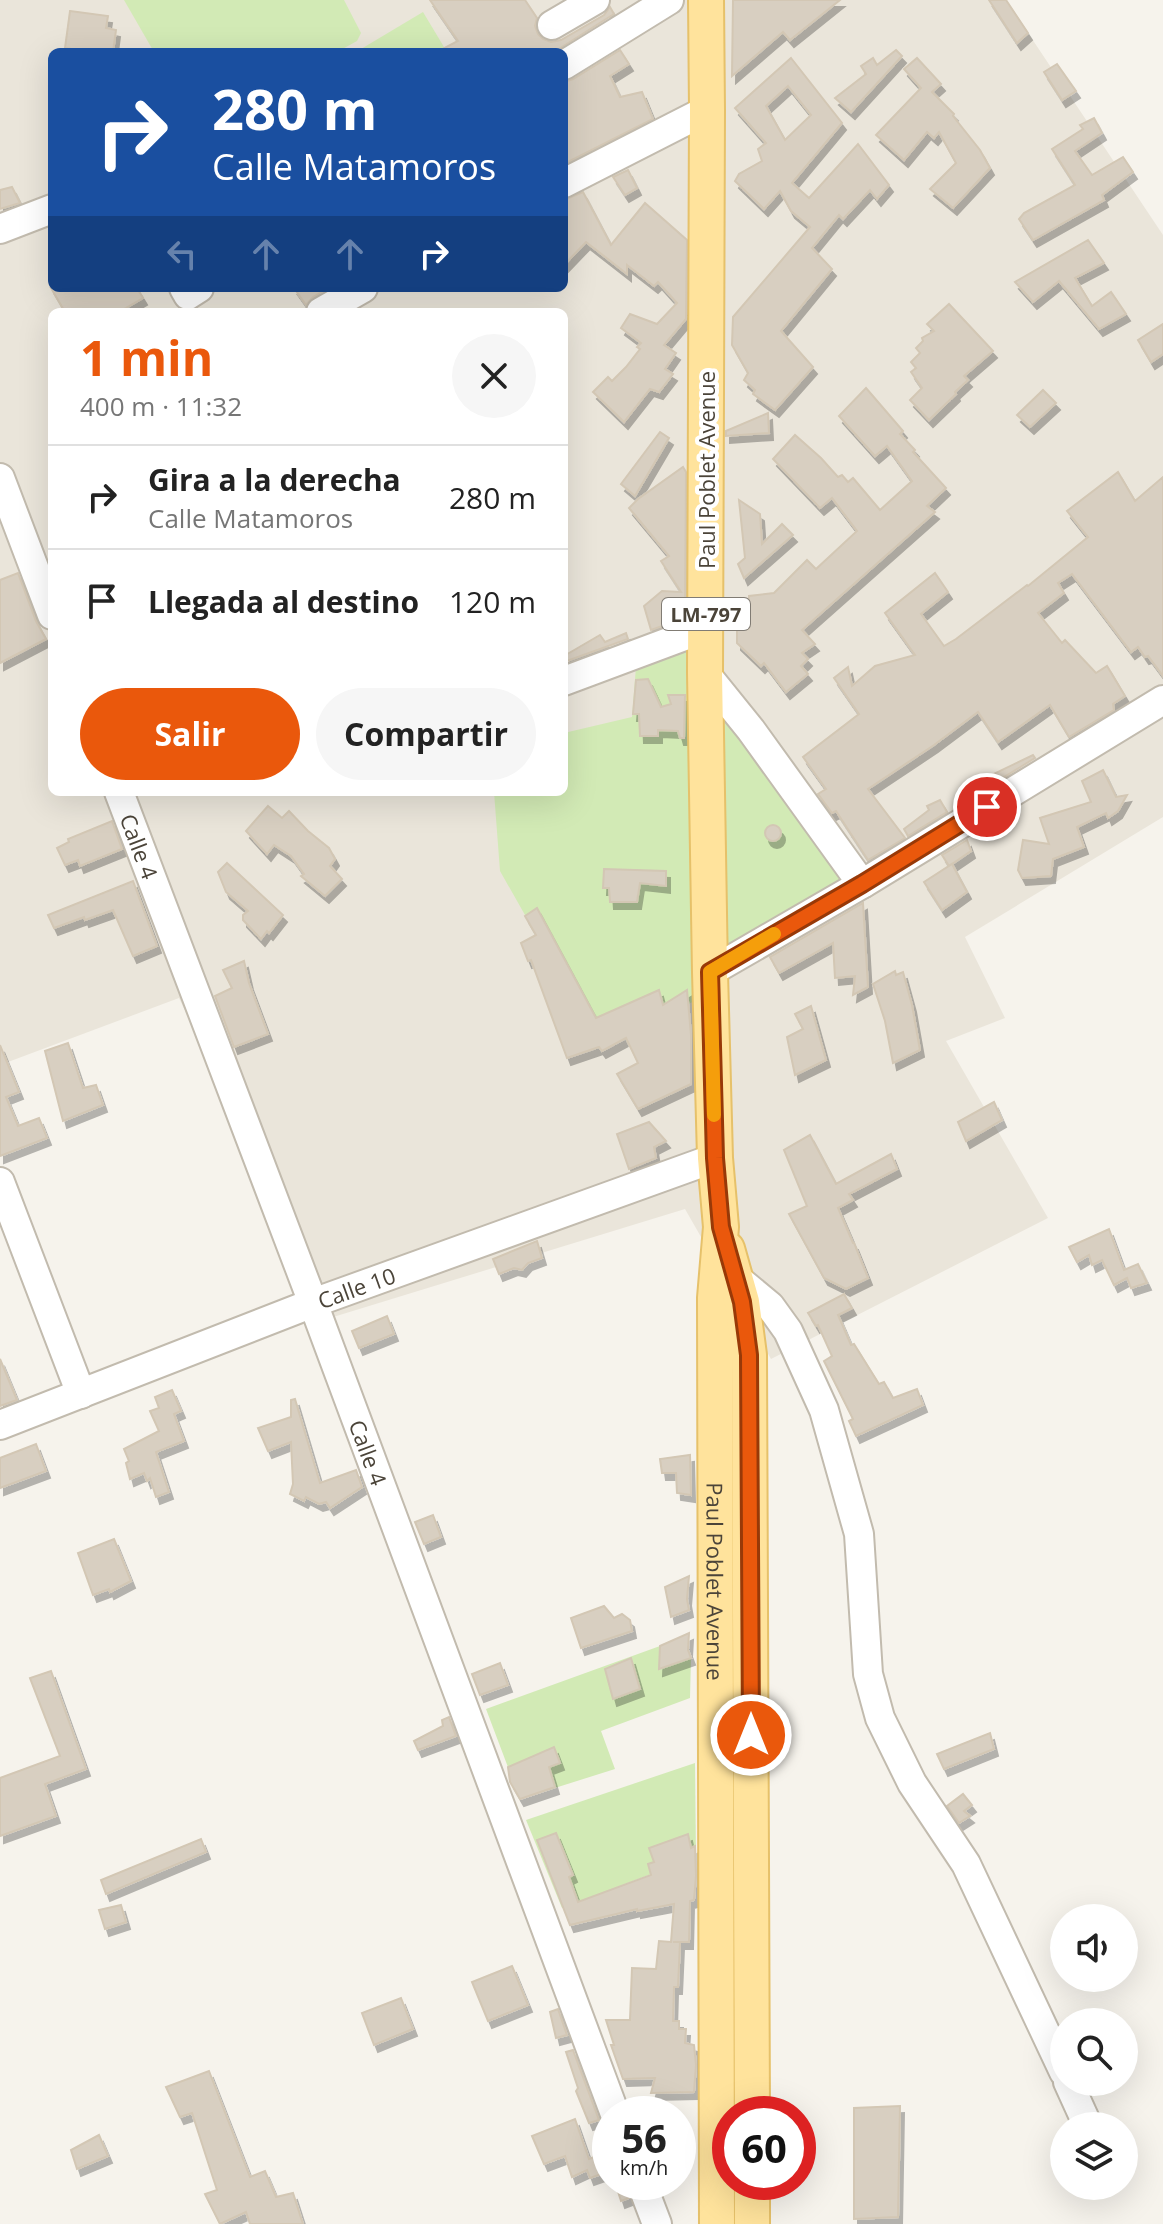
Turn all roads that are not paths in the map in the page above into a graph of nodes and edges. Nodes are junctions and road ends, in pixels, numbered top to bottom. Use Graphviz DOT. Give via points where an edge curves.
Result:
graph roads {
  1 [pos="595,0"];
  2 [pos="669,0"];
  3 [pos="706,0"];
  4 [pos="552,25"];
  5 [pos="568,63"];
  6 [pos="707,110"];
  7 [pos="568,181"];
  8 [pos="48,211"];
  9 [pos="0,229"];
  10 [pos="356,292"];
  11 [pos="328,308"];
  12 [pos="0,478"];
  13 [pos="48,604"];
  14 [pos="706,628"];
  15 [pos="705,673"];
  16 [pos="568,680"];
  17 [pos="1163,700"];
  18 [pos="121,796"];
  19 [pos="862,884"];
  20 [pos="710,972"];
  21 [pos="715,1158"];
  22 [pos="0,1182"];
  23 [pos="721,1227"];
  24 [pos="735,1277"];
  25 [pos="313,1303"];
  26 [pos="81,1394"];
  27 [pos="0,1425"];
  28 [pos="1050,2042"];
  29 [pos="608,2096"];
  30 [pos="752,2096"];
  31 [pos="648,2200"];
  32 [pos="752,2200"];
  33 [pos="657,2224"];
  34 [pos="717,2224"];
  35 [pos="752,2224"];
  1 -- 4 [label="street"];
  2 -- 5 [label="street"];
  3 -- 6 [label="main road, Paul Poblet Avenue / LM-797"];
  6 -- 7 [label="street"];
  6 -- 14 [label="main road, Paul Poblet Avenue / LM-797"];
  8 -- 9 [label="street"];
  10 -- 11 [label="street"];
  12 -- 13 [label="street"];
  14 -- 15 [label="main road, Paul Poblet Avenue / LM-797"];
  14 -- 16 [label="street"];
  15 -- 19 [label="street"];
  15 -- 20 [label="main road, Paul Poblet Avenue / LM-797"];
  17 -- 19 [label="street"];
  18 -- 25 [label="street, Calle 4"];
  19 -- 20 [label="street"];
  20 -- 21 [label="main road, Paul Poblet Avenue / LM-797"];
  21 -- 23 [label="main road, Paul Poblet Avenue / LM-797"];
  21 -- 25 [label="street, Calle 10"];
  22 -- 26 [label="street"];
  23 -- 24 [label="main road, Paul Poblet Avenue / LM-797"];
  23 -- 34 [label="main road, Paul Poblet Avenue / LM-797" via="715,1298"];
  24 -- 28 [label="street" via="770,1306 788,1331 824,1410 859,1534 868,1674 880,1718 912,1783 966,1864"];
  24 -- 30 [label="main road, Paul Poblet Avenue / LM-797" via="749,1355"];
  25 -- 26 [label="street, Calle 10"];
  25 -- 29 [label="street, Calle 4"];
  26 -- 27 [label="street, Calle 10"];
  31 -- 33 [label="street"];
  32 -- 35 [label="main road"];
}
